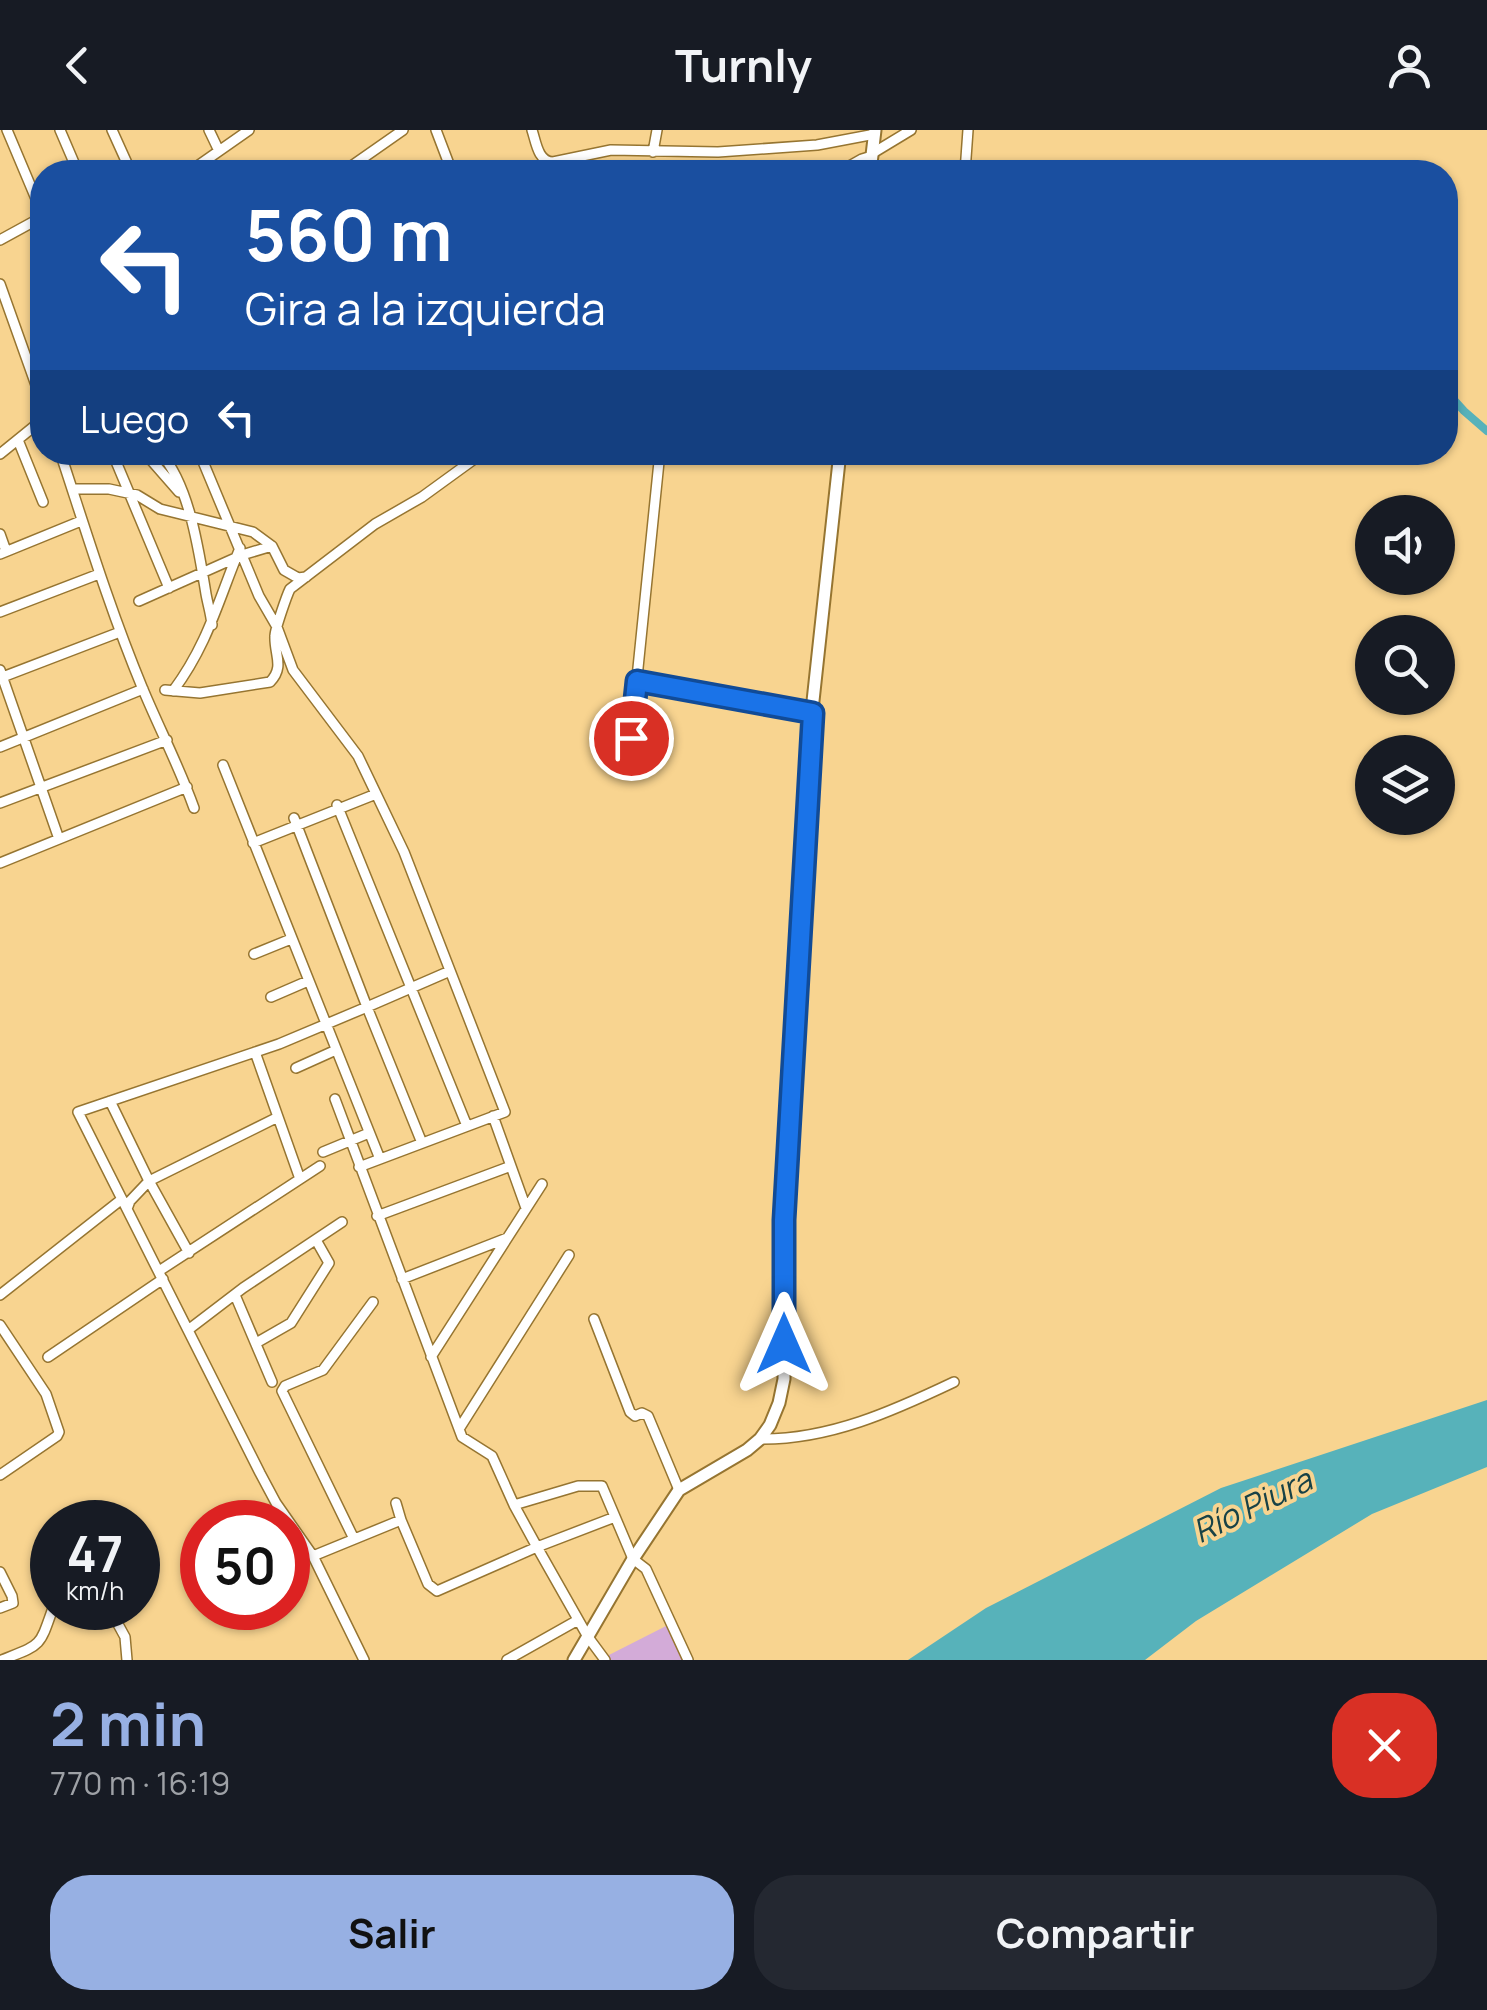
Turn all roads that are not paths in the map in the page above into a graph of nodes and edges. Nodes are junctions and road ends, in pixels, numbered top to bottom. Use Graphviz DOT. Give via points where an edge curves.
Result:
graph roads {
  1 [pos="7,130"];
  2 [pos="60,130"];
  3 [pos="112,130"];
  4 [pos="209,130"];
  5 [pos="249,130"];
  6 [pos="403,130"];
  7 [pos="436,130"];
  8 [pos="532,130"];
  9 [pos="657,130"];
  10 [pos="911,130"];
  11 [pos="968,130"];
  12 [pos="875,132"];
  13 [pos="219,151"];
  14 [pos="653,152"];
  15 [pos="872,155"];
  16 [pos="73,160"];
  17 [pos="126,160"];
  18 [pos="206,160"];
  19 [pos="361,160"];
  20 [pos="447,160"];
  21 [pos="546,160"];
  22 [pos="558,160"];
  23 [pos="860,160"];
  24 [pos="871,160"];
  25 [pos="966,160"];
  26 [pos="30,186"];
  27 [pos="30,222"];
  28 [pos="0,240"];
  29 [pos="0,284"];
  30 [pos="30,368"];
  31 [pos="30,430"];
  32 [pos="18,440"];
  33 [pos="0,454"];
  34 [pos="64,465"];
  35 [pos="117,465"];
  36 [pos="156,465"];
  37 [pos="169,465"];
  38 [pos="204,465"];
  39 [pos="466,465"];
  40 [pos="659,465"];
  41 [pos="839,465"];
  42 [pos="72,489"];
  43 [pos="129,493"];
  44 [pos="184,497"];
  45 [pos="42,502"];
  46 [pos="189,517"];
  47 [pos="81,521"];
  48 [pos="230,527"];
  49 [pos="0,534"];
  50 [pos="272,546"];
  51 [pos="3,552"];
  52 [pos="239,554"];
  53 [pos="204,572"];
  54 [pos="99,574"];
  55 [pos="308,577"];
  56 [pos="169,588"];
  57 [pos="139,601"];
  58 [pos="0,612"];
  59 [pos="212,625"];
  60 [pos="277,627"];
  61 [pos="120,632"];
  62 [pos="1,675"];
  63 [pos="637,681"];
  64 [pos="143,689"];
  65 [pos="813,713"];
  66 [pos="24,738"];
  67 [pos="168,740"];
  68 [pos="0,747"];
  69 [pos="223,765"];
  70 [pos="628,766"];
  71 [pos="40,787"];
  72 [pos="187,788"];
  73 [pos="376,794"];
  74 [pos="0,803"];
  75 [pos="194,808"];
  76 [pos="338,808"];
  77 [pos="296,822"];
  78 [pos="59,840"];
  79 [pos="253,843"];
  80 [pos="0,863"];
  81 [pos="291,939"];
  82 [pos="254,954"];
  83 [pos="450,971"];
  84 [pos="308,981"];
  85 [pos="411,988"];
  86 [pos="270,997"];
  87 [pos="367,1007"];
  88 [pos="326,1024"];
  89 [pos="336,1050"];
  90 [pos="255,1052"];
  91 [pos="296,1068"];
  92 [pos="353,1092"];
  93 [pos="110,1101"];
  94 [pos="493,1116"];
  95 [pos="278,1117"];
  96 [pos="467,1126"];
  97 [pos="369,1133"];
  98 [pos="351,1141"];
  99 [pos="422,1143"];
  100 [pos="323,1152"];
  101 [pos="380,1159"];
  102 [pos="320,1166"];
  103 [pos="358,1166"];
  104 [pos="510,1166"];
  105 [pos="300,1179"];
  106 [pos="149,1181"];
  107 [pos="542,1184"];
  108 [pos="125,1204"];
  109 [pos="526,1208"];
  110 [pos="377,1216"];
  111 [pos="342,1222"];
  112 [pos="509,1237"];
  113 [pos="316,1240"];
  114 [pos="188,1253"];
  115 [pos="570,1255"];
  116 [pos="161,1275"];
  117 [pos="402,1279"];
  118 [pos="0,1294"];
  119 [pos="235,1295"];
  120 [pos="373,1302"];
  121 [pos="594,1318"];
  122 [pos="0,1325"];
  123 [pos="188,1330"];
  124 [pos="256,1343"];
  125 [pos="48,1357"];
  126 [pos="431,1357"];
  127 [pos="272,1382"];
  128 [pos="954,1382"];
  129 [pos="459,1429"];
  130 [pos="760,1439"];
  131 [pos="0,1475"];
  132 [pos="679,1490"];
  133 [pos="396,1503"];
  134 [pos="514,1506"];
  135 [pos="615,1517"];
  136 [pos="402,1520"];
  137 [pos="354,1540"];
  138 [pos="537,1547"];
  139 [pos="313,1556"];
  140 [pos="633,1559"];
  141 [pos="0,1572"];
  142 [pos="0,1608"];
  143 [pos="578,1620"];
  144 [pos="45,1630"];
  145 [pos="121,1630"];
  146 [pos="588,1637"];
  147 [pos="2,1660"];
  148 [pos="127,1660"];
  149 [pos="364,1660"];
  150 [pos="507,1660"];
  151 [pos="574,1660"];
  152 [pos="605,1660"];
  153 [pos="688,1660"];
  1 -- 26 [label="street"];
  2 -- 16 [label="street"];
  3 -- 17 [label="street"];
  4 -- 13 [label="street"];
  5 -- 13 [label="street"];
  6 -- 19 [label="street"];
  7 -- 20 [label="street"];
  8 -- 21 [label="street"];
  9 -- 14 [label="street"];
  10 -- 15 [label="street"];
  11 -- 25 [label="street"];
  12 -- 14 [label="street" via="817,145"];
  12 -- 15 [label="main road"];
  13 -- 18 [label="street"];
  14 -- 22 [label="street" via="611,150"];
  15 -- 23 [label="street"];
  15 -- 24 [label="main road"];
  27 -- 28 [label="street"];
  29 -- 30 [label="street"];
  31 -- 32 [label="street"];
  32 -- 33 [label="street"];
  32 -- 45 [label="street"];
  34 -- 42 [label="street"];
  35 -- 43 [label="street"];
  36 -- 44 [label="street"];
  37 -- 44 [label="street"];
  38 -- 48 [label="street"];
  39 -- 55 [label="street"];
  40 -- 63 [label="street"];
  41 -- 65 [label="main road"];
  42 -- 43 [label="street"];
  42 -- 47 [label="street"];
  43 -- 46 [label="street"];
  43 -- 56 [label="street"];
  44 -- 46 [label="street"];
  46 -- 48 [label="street"];
  46 -- 53 [label="street"];
  47 -- 51 [label="street"];
  47 -- 54 [label="street"];
  48 -- 50 [label="street"];
  48 -- 52 [label="street"];
  49 -- 51 [label="street"];
  50 -- 52 [label="street"];
  50 -- 55 [label="street" via="284,570"];
  52 -- 53 [label="street"];
  52 -- 59 [label="street"];
  52 -- 60 [label="street"];
  53 -- 56 [label="street"];
  53 -- 59 [label="street"];
  54 -- 58 [label="street"];
  54 -- 61 [label="street"];
  55 -- 60 [label="street" via="286,596"];
  56 -- 57 [label="street"];
  59 -- 60 [label="street" via="169,690 200,693 270,682 279,663"];
  60 -- 73 [label="street" via="293,670 349,742"];
  61 -- 62 [label="street"];
  61 -- 64 [label="street"];
  62 -- 66 [label="street"];
  63 -- 65 [label="street"];
  63 -- 70 [label="street"];
  64 -- 66 [label="street"];
  64 -- 67 [label="street"];
  65 -- 130 [label="main road" via="784,1220 784,1379 780,1404"];
  66 -- 68 [label="street"];
  66 -- 71 [label="street"];
  67 -- 71 [label="street"];
  67 -- 72 [label="street"];
  69 -- 79 [label="street"];
  71 -- 74 [label="street"];
  71 -- 78 [label="street"];
  72 -- 75 [label="street"];
  72 -- 78 [label="street"];
  73 -- 76 [label="street"];
  73 -- 83 [label="street"];
  76 -- 77 [label="street"];
  76 -- 85 [label="street"];
  77 -- 79 [label="street"];
  77 -- 87 [label="street"];
  78 -- 80 [label="street"];
  79 -- 81 [label="street"];
  81 -- 82 [label="street"];
  81 -- 84 [label="street"];
  83 -- 85 [label="street"];
  83 -- 94 [label="street" via="505,1112"];
  84 -- 86 [label="street"];
  84 -- 88 [label="street"];
  85 -- 87 [label="street"];
  85 -- 96 [label="street"];
  87 -- 88 [label="street"];
  87 -- 99 [label="street"];
  88 -- 89 [label="street"];
  88 -- 90 [label="street"];
  89 -- 91 [label="street"];
  89 -- 92 [label="street"];
  90 -- 93 [label="street"];
  90 -- 95 [label="street"];
  92 -- 97 [label="street"];
  92 -- 98 [label="street" via="333,1099"];
  93 -- 106 [label="street"];
  93 -- 108 [label="street" via="78,1112"];
  94 -- 96 [label="street"];
  94 -- 104 [label="street"];
  95 -- 105 [label="street"];
  95 -- 106 [label="street"];
  96 -- 99 [label="street"];
  97 -- 98 [label="street"];
  97 -- 101 [label="street"];
  98 -- 100 [label="street"];
  98 -- 103 [label="street"];
  99 -- 101 [label="street"];
  101 -- 103 [label="street"];
  102 -- 105 [label="street"];
  103 -- 110 [label="street"];
  104 -- 109 [label="street"];
  104 -- 110 [label="street"];
  105 -- 114 [label="street"];
  106 -- 108 [label="street"];
  106 -- 114 [label="street"];
  107 -- 109 [label="street"];
  108 -- 116 [label="street"];
  108 -- 118 [label="street"];
  109 -- 112 [label="street"];
  110 -- 117 [label="street"];
  111 -- 113 [label="street"];
  112 -- 117 [label="street"];
  112 -- 126 [label="street"];
  113 -- 119 [label="street"];
  113 -- 124 [label="street" via="329,1264 291,1323"];
  114 -- 116 [label="street"];
  115 -- 129 [label="street"];
  116 -- 123 [label="street"];
  116 -- 125 [label="street"];
  117 -- 126 [label="street"];
  119 -- 123 [label="street"];
  119 -- 124 [label="street"];
  120 -- 137 [label="street" via="319,1374 282,1391"];
  121 -- 132 [label="street" via="630,1412 648,1416"];
  122 -- 131 [label="street" via="46,1394 59,1432"];
  123 -- 139 [label="street" via="276,1503"];
  124 -- 127 [label="street"];
  126 -- 129 [label="street"];
  128 -- 130 [label="street" via="852,1424"];
  129 -- 134 [label="street" via="492,1456"];
  130 -- 132 [label="main road"];
  132 -- 140 [label="main road"];
  133 -- 136 [label="street"];
  134 -- 135 [label="street" via="578,1486 602,1486"];
  134 -- 138 [label="street"];
  135 -- 138 [label="street"];
  135 -- 140 [label="street"];
  136 -- 137 [label="street"];
  136 -- 138 [label="street" via="437,1591"];
  137 -- 139 [label="street"];
  138 -- 143 [label="street"];
  139 -- 149 [label="street"];
  140 -- 146 [label="main road"];
  140 -- 153 [label="street" via="646,1570"];
  141 -- 142 [label="street" via="13,1603"];
  143 -- 146 [label="street"];
  143 -- 150 [label="street"];
  144 -- 147 [label="street" via="37,1645"];
  145 -- 148 [label="street"];
  146 -- 151 [label="main road"];
  146 -- 152 [label="street"];
}
